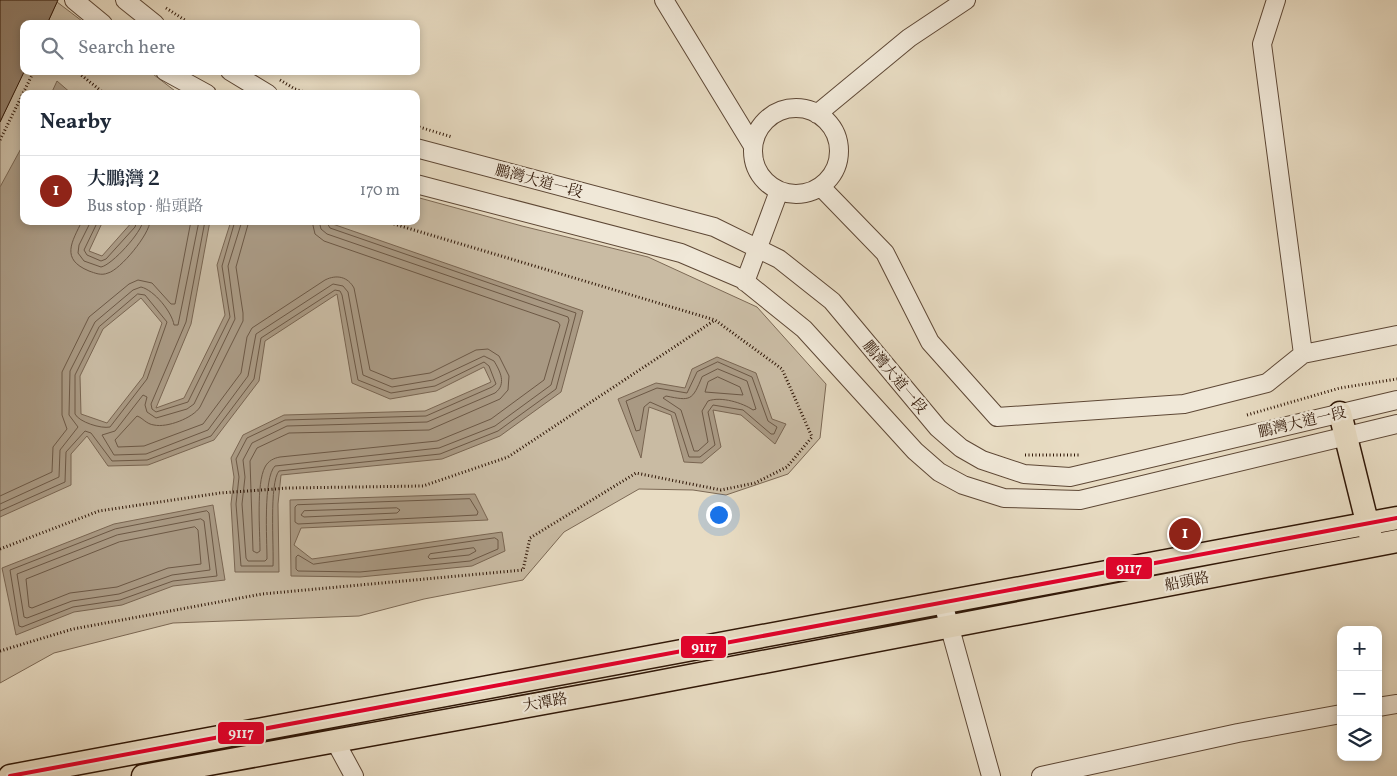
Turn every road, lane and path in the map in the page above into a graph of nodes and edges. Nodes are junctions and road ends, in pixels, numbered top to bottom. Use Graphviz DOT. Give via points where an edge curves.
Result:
graph roads {
  1 [pos="74,0"];
  2 [pos="126,0"];
  3 [pos="664,0"];
  4 [pos="966,0"];
  5 [pos="1276,0"];
  6 [pos="161,5"];
  7 [pos="98,20"];
  8 [pos="150,20"];
  9 [pos="185,20"];
  10 [pos="32,75"];
  11 [pos="81,75"];
  12 [pos="172,75"];
  13 [pos="237,75"];
  14 [pos="274,76"];
  15 [pos="25,90"];
  16 [pos="100,90"];
  17 [pos="200,90"];
  18 [pos="261,90"];
  19 [pos="298,90"];
  20 [pos="20,99"];
  21 [pos="817,114"];
  22 [pos="0,140"];
  23 [pos="753,146"];
  24 [pos="420,149"];
  25 [pos="420,185"];
  26 [pos="821,187"];
  27 [pos="779,191"];
  28 [pos="397,225"];
  29 [pos="758,249"];
  30 [pos="745,282"];
  31 [pos="715,320"];
  32 [pos="1397,334"];
  33 [pos="1303,354"];
  34 [pos="1397,400"];
  35 [pos="1340,413"];
  36 [pos="1397,424"];
  37 [pos="1346,436"];
  38 [pos="1397,518"];
  39 [pos="1367,524"];
  40 [pos="1397,541"];
  41 [pos="1373,546"];
  42 [pos="0,549"];
  43 [pos="943,603"];
  44 [pos="947,626"];
  45 [pos="0,651"];
  46 [pos="1397,704"];
  47 [pos="1382,706"];
  48 [pos="1337,715"];
  49 [pos="335,741"];
  50 [pos="10,776"];
  51 [pos="143,776"];
  52 [pos="354,776"];
  53 [pos="990,776"];
  54 [pos="1041,776"];
  1 -- 7 [label="street"];
  2 -- 8 [label="street"];
  3 -- 23 [label="street"];
  4 -- 21 [label="street" via="909,38"];
  5 -- 33 [label="street" via="1262,44"];
  6 -- 9 [label="path"];
  10 -- 15 [label="path"];
  11 -- 16 [label="path"];
  12 -- 17 [label="street"];
  13 -- 18 [label="street"];
  14 -- 19 [label="path"];
  20 -- 22 [label="path"];
  21 -- 23 [label="street" via="804,109 777,113 761,127"];
  21 -- 26 [label="street" via="828,122 836,135 839,149 838,163"];
  23 -- 27 [label="street" via="758,173"];
  24 -- 29 [label="street, 鵬灣大道一段" via="714,227"];
  25 -- 30 [label="street, 鵬灣大道一段" via="681,252"];
  26 -- 27 [label="street" via="808,193"];
  26 -- 33 [label="street" via="885,253 930,342 997,417 1184,404 1267,383"];
  27 -- 29 [label="street"];
  28 -- 31 [label="path"];
  29 -- 30 [label="street"];
  29 -- 35 [label="street, 鵬灣大道一段" via="779,259 832,301 938,428 961,448 982,460 1024,474 1070,477"];
  30 -- 37 [label="street, 鵬灣大道一段" via="804,329 915,451 940,472 963,485 1004,498 1080,500"];
  31 -- 42 [label="path" via="508,457 423,486 288,488 220,493 99,511"];
  31 -- 45 [label="path" via="782,369 812,437 787,467 755,483 721,490 636,473 530,538 522,570 262,594 73,629"];
  32 -- 33 [label="street"];
  34 -- 35 [label="street, 鵬灣大道一段"];
  35 -- 37 [label="main road"];
  36 -- 37 [label="street, 鵬灣大道一段"];
  37 -- 39 [label="main road"];
  38 -- 39 [label="main road, 船頭路"];
  39 -- 41 [label="main road"];
  39 -- 43 [label="main road, 船頭路"];
  40 -- 41 [label="main road, 船頭路"];
  41 -- 44 [label="main road, 船頭路"];
  43 -- 44 [label="street"];
  43 -- 50 [label="main road, 大潭路"];
  44 -- 49 [label="main road, 大潭路"];
  44 -- 53 [label="street"];
  46 -- 47 [label="street"];
  48 -- 54 [label="street"];
  49 -- 51 [label="main road, 大潭路"];
  49 -- 52 [label="street"];
}
